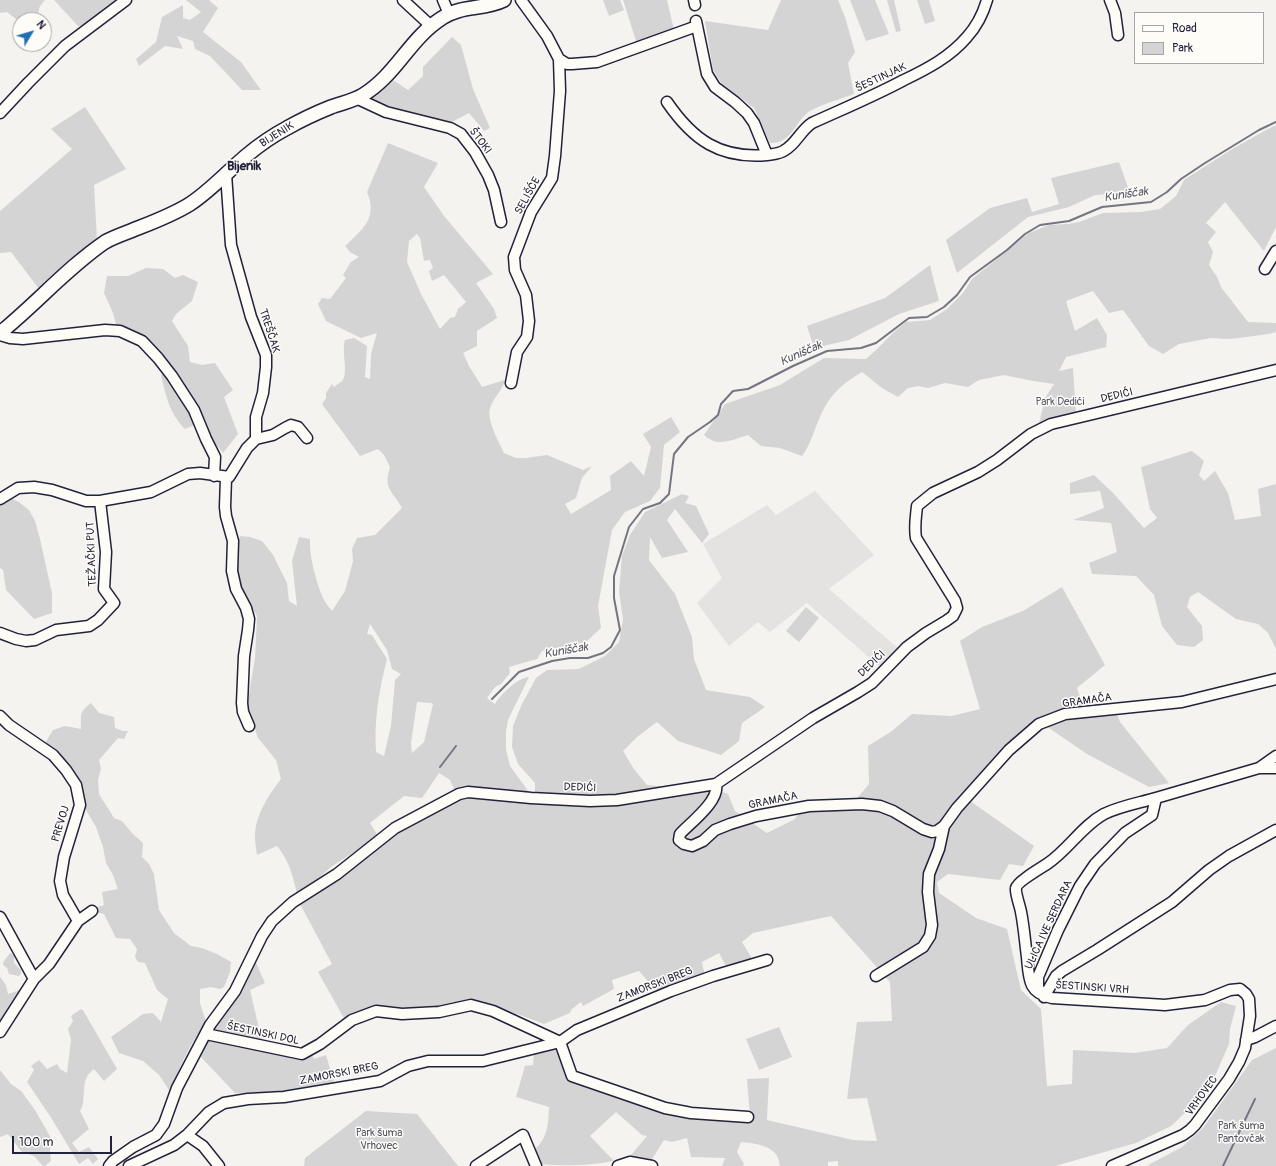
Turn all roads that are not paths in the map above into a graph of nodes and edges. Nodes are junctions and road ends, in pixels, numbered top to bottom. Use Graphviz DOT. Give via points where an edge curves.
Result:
graph roads {
  1 [pos="126,0"];
  2 [pos="403,0"];
  3 [pos="443,0"];
  4 [pos="504,0"];
  5 [pos="521,0"];
  6 [pos="987,0"];
  7 [pos="1110,0"];
  8 [pos="449,14"];
  9 [pos="431,26"];
  10 [pos="1118,35"];
  11 [pos="558,59"];
  12 [pos="356,98"];
  13 [pos="667,102"];
  14 [pos="0,113"];
  15 [pos="767,155"];
  16 [pos="226,174"];
  17 [pos="501,222"];
  18 [pos="1276,251"];
  19 [pos="1265,268"];
  20 [pos="0,334"];
  21 [pos="1276,370"];
  22 [pos="511,383"];
  23 [pos="256,438"];
  24 [pos="307,438"];
  25 [pos="214,476"];
  26 [pos="226,478"];
  27 [pos="0,499"];
  28 [pos="100,502"];
  29 [pos="0,633"];
  30 [pos="1276,679"];
  31 [pos="0,716"];
  32 [pos="248,726"];
  33 [pos="1276,756"];
  34 [pos="1259,768"];
  35 [pos="1276,768"];
  36 [pos="716,784"];
  37 [pos="1156,798"];
  38 [pos="944,826"];
  39 [pos="1276,830"];
  40 [pos="337,874"];
  41 [pos="92,911"];
  42 [pos="0,917"];
  43 [pos="78,921"];
  44 [pos="767,960"];
  45 [pos="876,976"];
  46 [pos="34,980"];
  47 [pos="1044,997"];
  48 [pos="1276,1026"];
  49 [pos="0,1032"];
  50 [pos="206,1034"];
  51 [pos="1246,1040"];
  52 [pos="560,1042"];
  53 [pos="748,1117"];
  54 [pos="187,1135"];
  55 [pos="109,1166"];
  56 [pos="129,1166"];
  57 [pos="219,1166"];
  58 [pos="476,1166"];
  59 [pos="536,1166"];
  60 [pos="618,1166"];
  61 [pos="652,1166"];
  62 [pos="1112,1166"];
  1 -- 14 [label="street" via="65,46"];
  2 -- 9 [label="street"];
  3 -- 8 [label="street"];
  4 -- 8 [label="main road, BIJENIK"];
  5 -- 11 [label="street, SELIŠĆE" via="547,36"];
  6 -- 15 [label="street, ŠESTINJAK" via="979,21 970,34 938,62 890,88 812,123 785,151"];
  7 -- 10 [label="street"];
  8 -- 9 [label="main road, BIJENIK"];
  9 -- 12 [label="main road, BIJENIK" via="413,43 386,78"];
  11 -- 15 [label="street" via="567,64 597,62 697,23 707,74 715,87 747,112"];
  11 -- 22 [label="street, SELIŠĆE" via="559,112 553,172 550,182 531,212 514,256 515,270 526,295 529,320 527,337 517,352"];
  12 -- 16 [label="main road, BIJENIK" via="288,127 254,149"];
  12 -- 17 [label="street, ŠTOKI" via="386,112 450,128 461,134 488,175"];
  13 -- 15 [label="street, ŠESTINJAK" via="685,126 714,147 752,157"];
  16 -- 20 [label="main road, BIJENIK" via="190,204 157,221 105,242"];
  16 -- 23 [label="street, TREŠČAK" via="231,245 251,315 266,355 263,393 256,417"];
  18 -- 19 [label="street"];
  20 -- 25 [label="street" via="22,339 105,330 120,331 142,341 172,376 194,410 215,457"];
  21 -- 36 [label="street, DEDIĆI" via="1051,424 1031,434 978,472 933,493 917,506 914,523 916,538 955,601 957,608 953,616 907,647 872,683 813,718"];
  23 -- 24 [label="street" via="273,435 288,426 298,427"];
  23 -- 26 [label="street"];
  25 -- 26 [label="street"];
  25 -- 28 [label="street" via="188,474 151,492"];
  26 -- 32 [label="street" via="225,507 233,541 232,571 236,589 249,619 242,703"];
  27 -- 28 [label="street" via="18,488 34,487 86,501"];
  28 -- 29 [label="street, TEŽAČKI PUT" via="106,552 104,589 114,603 89,626 56,630 35,640 26,641"];
  30 -- 38 [label="street, GRAMAČA" via="1182,702 1065,714 1039,724 1009,750"];
  31 -- 43 [label="street, PREVOJ" via="52,755 76,786 80,805 64,857 60,881 63,895"];
  33 -- 34 [label="street, ULICA IVE SERDARA"];
  34 -- 35 [label="street, ULICA IVE SERDARA"];
  34 -- 37 [label="street, ULICA IVE SERDARA"];
  36 -- 38 [label="street, GRAMAČA" via="716,794 699,816 680,834 679,840 684,844 692,846 703,841 715,830 736,822 809,806 880,806 932,832"];
  36 -- 40 [label="street, DEDIĆI" via="617,800 546,799 475,792 459,794 394,828"];
  37 -- 47 [label="street, ULICA IVE SERDARA" via="1152,815 1125,833 1096,864 1080,886 1038,977 1038,987"];
  37 -- 47 [label="street, ULICA IVE SERDARA" via="1097,818 1056,857 1016,886 1029,978 1035,991"];
  38 -- 45 [label="street, GRAMAČA" via="939,849 929,874 928,892 932,925 930,936 922,947"];
  39 -- 47 [label="street, ŠESTINSKI VRH" via="1220,862 1172,902 1062,971 1056,976"];
  40 -- 50 [label="street, ŠESTINSKI DOL" via="293,902 272,921 262,936 236,991"];
  41 -- 43 [label="street"];
  42 -- 46 [label="street"];
  43 -- 46 [label="street" via="49,964"];
  44 -- 52 [label="street, ZAMORSKI BREG" via="671,991 577,1030"];
  46 -- 49 [label="street"];
  47 -- 51 [label="street, ŠESTINSKI VRH" via="1165,1004 1205,1000 1230,990 1240,989 1246,994 1250,1006"];
  48 -- 51 [label="street"];
  50 -- 52 [label="street, ŠESTINSKI DOL" via="302,1054 352,1020 376,1012 439,1012 471,1006 493,1011"];
  50 -- 55 [label="street, ŠESTINSKI DOL" via="176,1088 164,1124 156,1135 133,1147"];
  51 -- 62 [label="street, VRHOVEC" via="1234,1071 1195,1125 1183,1135"];
  52 -- 53 [label="street" via="572,1076 665,1108 691,1113"];
  52 -- 54 [label="street, ZAMORSKI BREG" via="483,1061 428,1061 408,1066 380,1081 284,1097 224,1103 209,1112"];
  54 -- 56 [label="street, ZAMORSKI BREG"];
  54 -- 57 [label="street" via="203,1146"];
  58 -- 59 [label="street" via="523,1135"];
  60 -- 61 [label="street" via="630,1162"];
}
